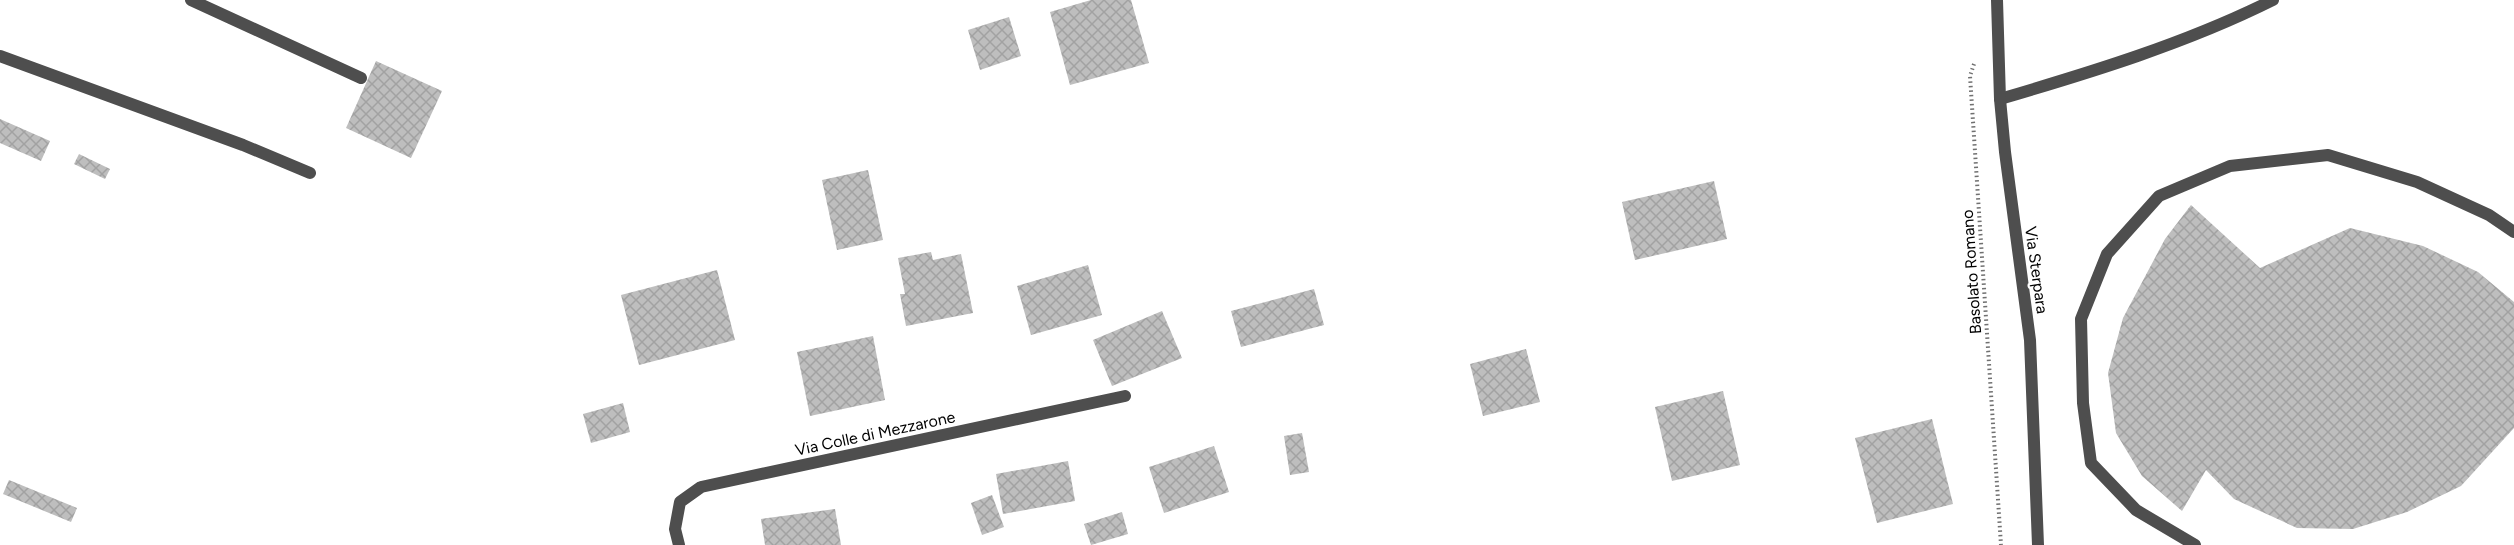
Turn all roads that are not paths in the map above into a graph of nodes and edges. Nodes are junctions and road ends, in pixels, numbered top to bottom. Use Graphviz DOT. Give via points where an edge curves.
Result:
graph roads {
  1 [pos="191,0"];
  2 [pos="1996,0"];
  3 [pos="2273,0"];
  4 [pos="0,56"];
  5 [pos="361,78"];
  6 [pos="2000,99"];
  7 [pos="310,173"];
  8 [pos="2514,232"];
  9 [pos="1125,396"];
  10 [pos="679,545"];
  11 [pos="2038,545"];
  12 [pos="2195,545"];
  1 -- 5 [label="street"];
  2 -- 6 [label="street, Via Sterpara"];
  3 -- 6 [label="street" via="2226,24"];
  4 -- 7 [label="street"];
  6 -- 11 [label="street, Via Sterpara" via="2030,340"];
  8 -- 12 [label="street" via="2489,215 2417,182 2328,155 2230,166 2159,196 2107,254 2081,319 2083,403 2091,463 2136,510"];
  9 -- 10 [label="street, Via Colle di Mezzarone" via="701,487 680,502 675,529"];
}
